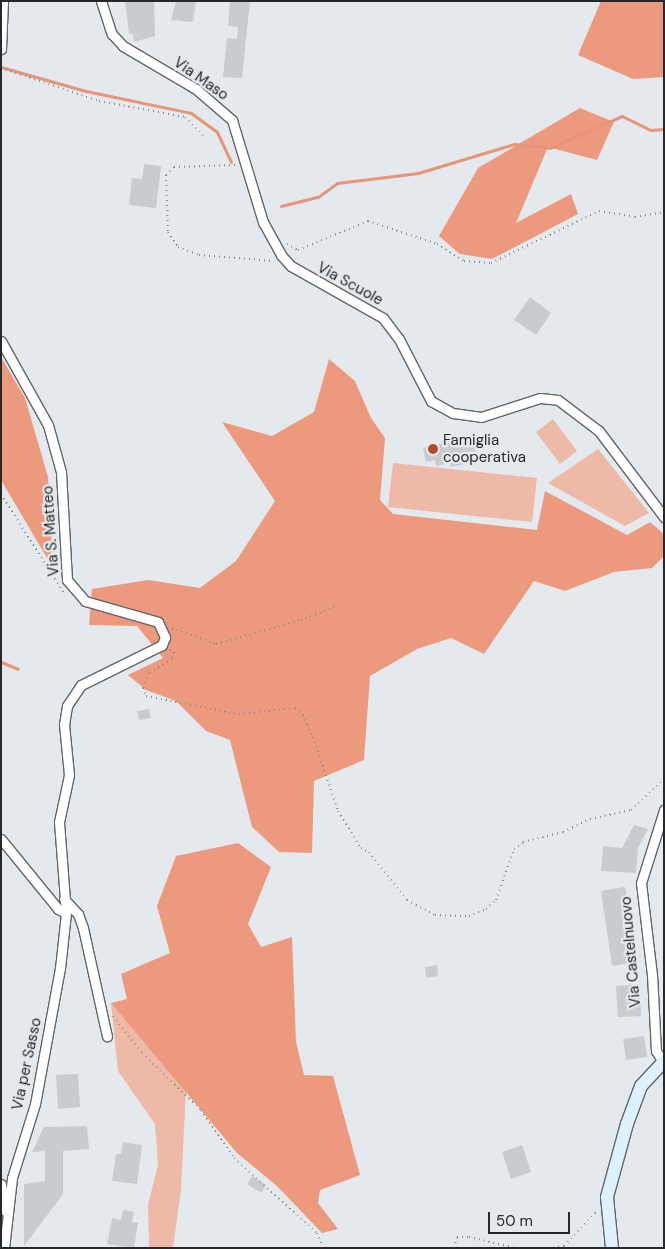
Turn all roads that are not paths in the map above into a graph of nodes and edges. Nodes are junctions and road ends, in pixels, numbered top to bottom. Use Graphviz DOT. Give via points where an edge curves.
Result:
graph roads {
  1 [pos="2,1"];
  2 [pos="101,1"];
  3 [pos="1,49"];
  4 [pos="283,258"];
  5 [pos="1,341"];
  6 [pos="664,517"];
  7 [pos="664,810"];
  8 [pos="1,839"];
  9 [pos="64,899"];
  10 [pos="66,914"];
  11 [pos="107,1036"];
  12 [pos="663,1061"];
  13 [pos="1,1184"];
  14 [pos="7,1227"];
  15 [pos="4,1248"];
  16 [pos="612,1248"];
  1 -- 3 [label="street"];
  2 -- 4 [label="street, Via Maso" via="112,34 124,46 218,104 239,135 263,222"];
  4 -- 6 [label="street, Via Scuole" via="383,318 399,339 431,401 453,413 481,417 540,398 558,400 573,408 599,431"];
  5 -- 9 [label="street, Via S. Matteo" via="48,425 61,472 67,580 85,601 158,622 165,637 162,645 81,685 67,706 64,724 68,775 59,822"];
  7 -- 12 [label="street, Via Castelnuovo" via="641,883 652,975 655,1043"];
  8 -- 10 [label="street" via="58,909"];
  9 -- 10 [label="street"];
  9 -- 11 [label="street" via="78,914"];
  10 -- 14 [label="street, Via per Sasso" via="60,968 37,1094 12,1178"];
  12 -- 16 [label="street, Via Castelnuovo" via="640,1086 607,1196"];
  13 -- 14 [label="street"];
  14 -- 15 [label="street, Via per Sasso"];
}
